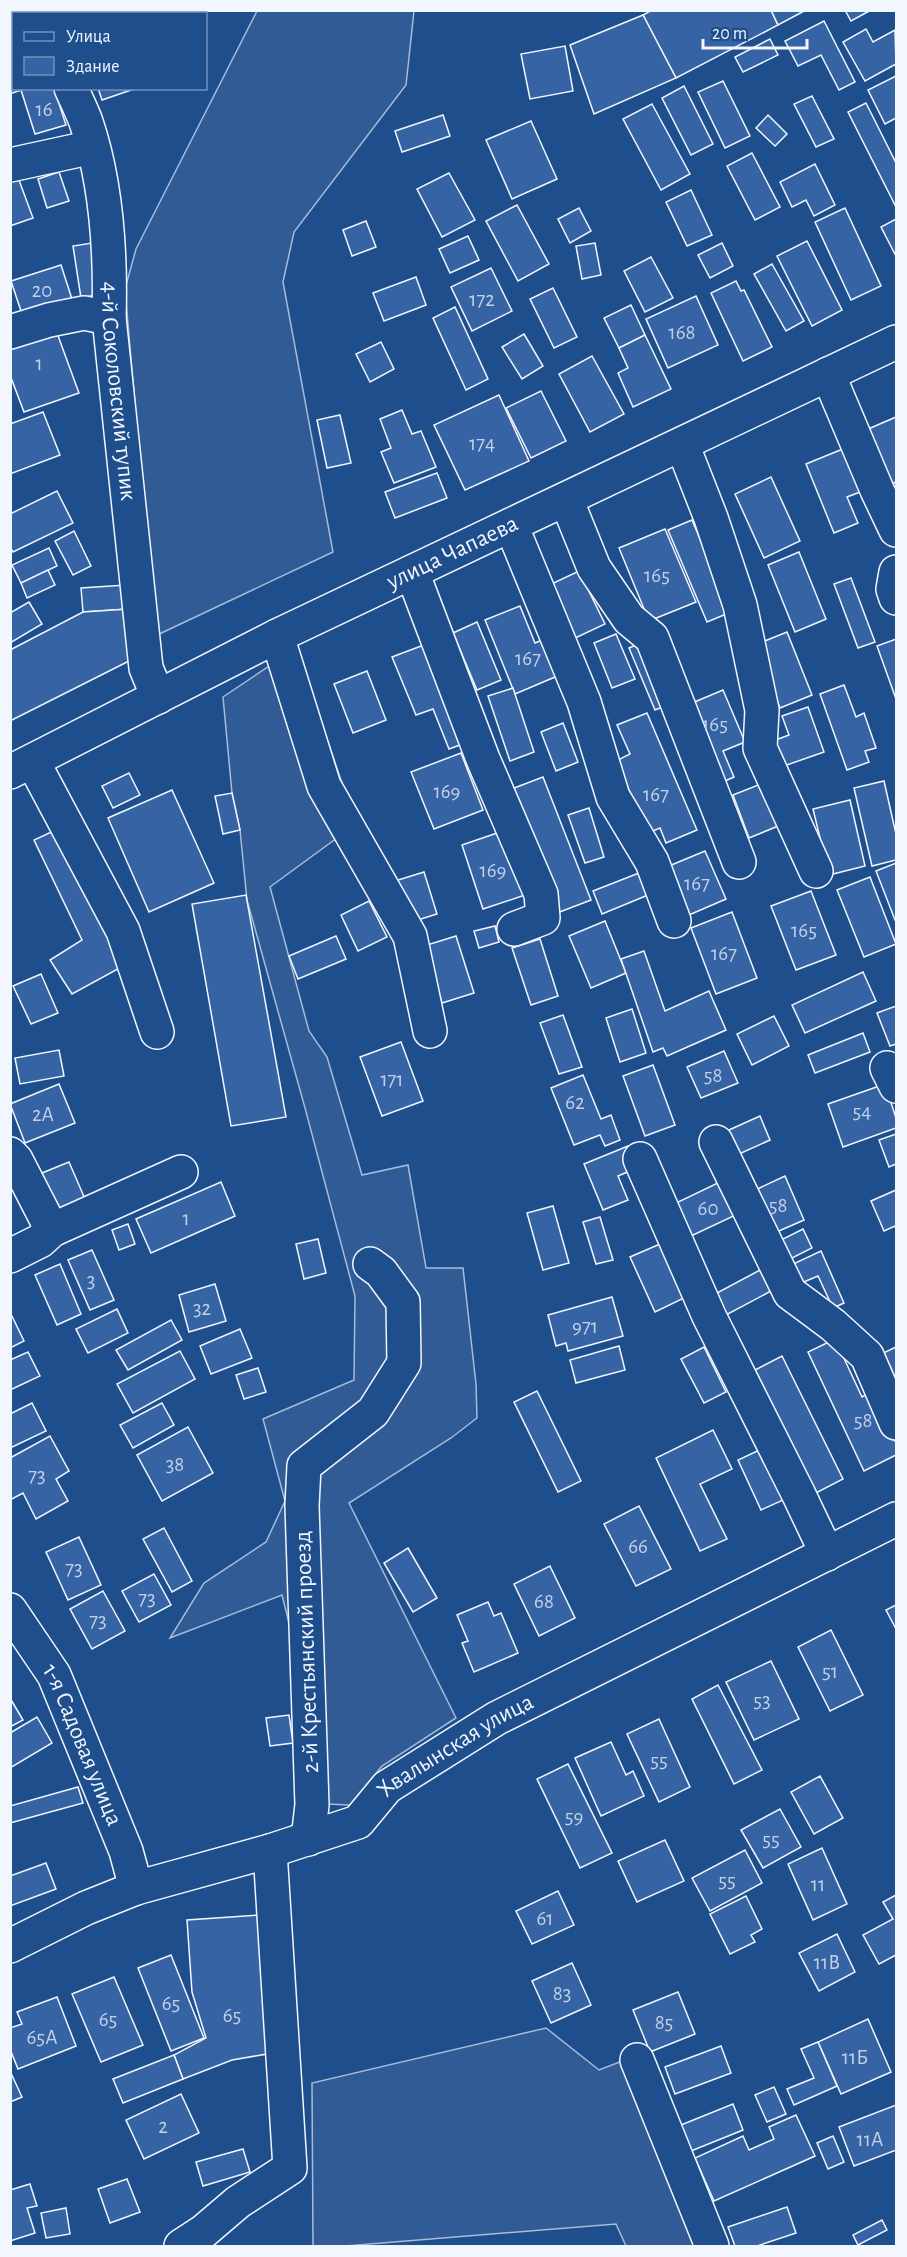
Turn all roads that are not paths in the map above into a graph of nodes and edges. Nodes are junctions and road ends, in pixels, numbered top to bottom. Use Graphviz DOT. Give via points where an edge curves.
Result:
graph roads {
  1 [pos="72,90"];
  2 [pos="93,147"];
  3 [pos="10,165"];
  4 [pos="109,318"];
  5 [pos="10,332"];
  6 [pos="897,342"];
  7 [pos="828,374"];
  8 [pos="682,444"];
  9 [pos="566,499"];
  10 [pos="512,525"];
  11 [pos="897,530"];
  12 [pos="412,572"];
  13 [pos="897,572"];
  14 [pos="897,598"];
  15 [pos="277,636"];
  16 [pos="158,697"];
  17 [pos="22,767"];
  18 [pos="739,862"];
  19 [pos="816,871"];
  20 [pos="674,921"];
  21 [pos="514,929"];
  22 [pos="430,1031"];
  23 [pos="157,1032"];
  24 [pos="716,1142"];
  25 [pos="10,1154"];
  26 [pos="640,1159"];
  27 [pos="181,1172"];
  28 [pos="52,1230"];
  29 [pos="10,1256"];
  30 [pos="370,1264"];
  31 [pos="897,1423"];
  32 [pos="897,1520"];
  33 [pos="827,1554"];
  34 [pos="10,1610"];
  35 [pos="308,1839"];
  36 [pos="270,1851"];
  37 [pos="136,1888"];
  38 [pos="10,1946"];
  39 [pos="638,2060"];
  40 [pos="198,2241"];
  41 [pos="712,2247"];
  1 -- 2 [label="street, 4-й Соколовский тупик"];
  2 -- 3 [label="street"];
  2 -- 4 [label="street, 4-й Соколовский тупик" via="104,200"];
  4 -- 5 [label="street" via="84,313"];
  4 -- 16 [label="street, 4-й Соколовский тупик" via="146,668"];
  6 -- 7 [label="street, улица Чапаева"];
  7 -- 8 [label="street, улица Чапаева"];
  7 -- 11 [label="street"];
  8 -- 9 [label="street, улица Чапаева"];
  8 -- 19 [label="street" via="740,605 762,710 760,748"];
  9 -- 10 [label="street, улица Чапаева"];
  9 -- 18 [label="street" via="594,568 629,619 652,638"];
  10 -- 12 [label="street, улица Чапаева"];
  10 -- 20 [label="street" via="584,702 613,797 652,862"];
  12 -- 15 [label="street, улица Чапаева"];
  12 -- 21 [label="street" via="483,759 541,894 543,918"];
  13 -- 14 [label="street" via="893,589"];
  15 -- 16 [label="street, улица Чапаева"];
  15 -- 22 [label="street" via="324,786 410,936"];
  16 -- 17 [label="street, улица Чапаева"];
  17 -- 23 [label="street" via="123,931"];
  24 -- 31 [label="street" via="790,1293 867,1356"];
  25 -- 28 [label="street"];
  26 -- 33 [label="street" via="709,1316"];
  27 -- 28 [label="street"];
  28 -- 29 [label="street" via="40,1241"];
  30 -- 35 [label="street, 2-й Крестьянский проезд" via="381,1272 403,1302 404,1363 373,1412 304,1466 312,1805"];
  32 -- 33 [label="street, Хвалынская улица"];
  33 -- 35 [label="street, Хвалынская улица" via="497,1718 387,1787 358,1822"];
  34 -- 37 [label="street, 1-я Садовая улица" via="54,1675 126,1851"];
  35 -- 36 [label="street, Хвалынская улица"];
  36 -- 37 [label="street, Хвалынская улица"];
  36 -- 40 [label="street" via="290,2168 238,2202"];
  37 -- 38 [label="street, Хвалынская улица"];
  39 -- 41 [label="street"];
}
